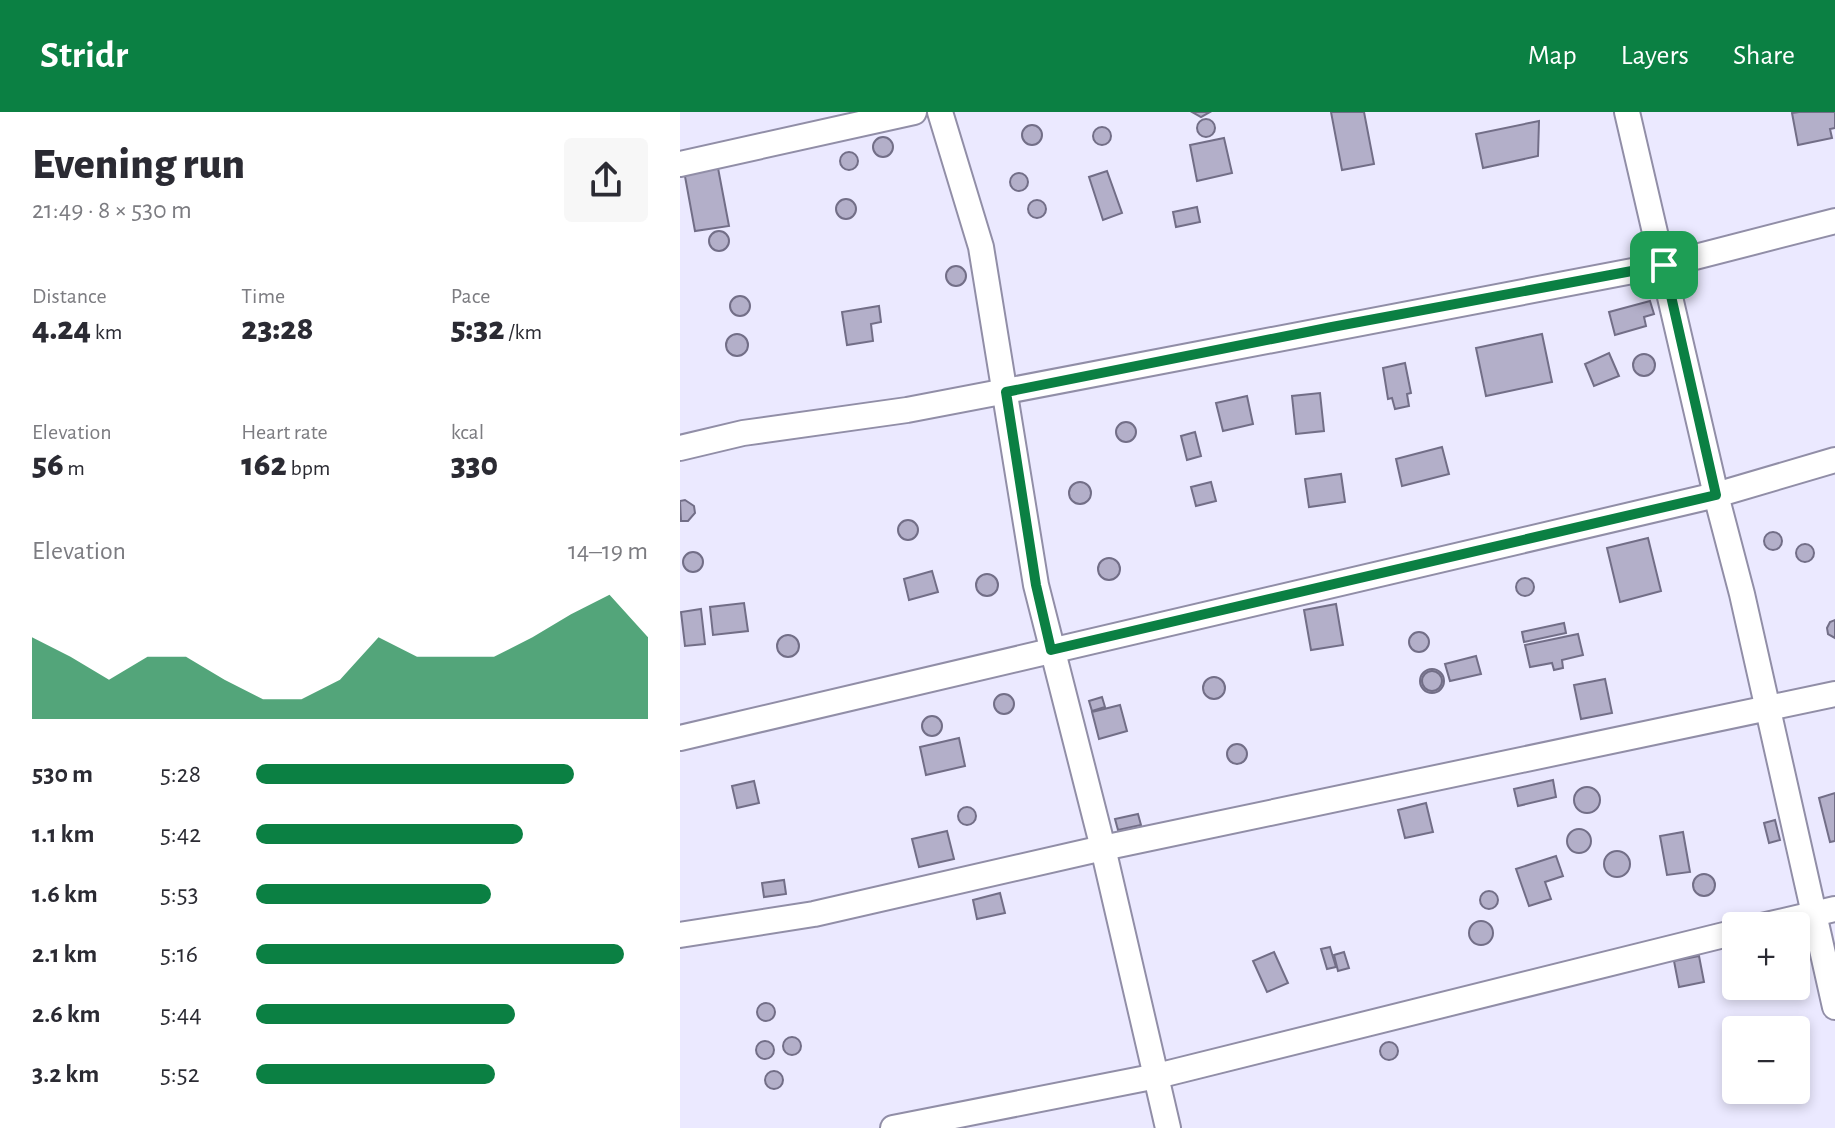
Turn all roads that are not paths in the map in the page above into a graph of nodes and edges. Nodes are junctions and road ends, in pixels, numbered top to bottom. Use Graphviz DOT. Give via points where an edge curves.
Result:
graph roads {
  1 [pos="914,112"];
  2 [pos="940,112"];
  3 [pos="1627,112"];
  4 [pos="808,124"];
  5 [pos="680,164"];
  6 [pos="1835,221"];
  7 [pos="1664,265"];
  8 [pos="1006,392"];
  9 [pos="680,448"];
  10 [pos="1835,460"];
  11 [pos="1716,495"];
  12 [pos="1051,650"];
  13 [pos="1835,694"];
  14 [pos="1769,708"];
  15 [pos="680,738"];
  16 [pos="1103,848"];
  17 [pos="1825,911"];
  18 [pos="680,935"];
  19 [pos="1722,935"];
  20 [pos="1835,1007"];
  21 [pos="1157,1076"];
  22 [pos="893,1128"];
  23 [pos="1168,1128"];
  1 -- 4 [label="street"];
  2 -- 8 [label="street" via="981,247"];
  3 -- 7 [label="street"];
  4 -- 5 [label="street"];
  6 -- 7 [label="street"];
  7 -- 8 [label="street"];
  7 -- 11 [label="street"];
  8 -- 9 [label="street" via="743,433"];
  8 -- 12 [label="street"];
  10 -- 11 [label="street"];
  11 -- 12 [label="street"];
  11 -- 14 [label="street"];
  12 -- 15 [label="street"];
  12 -- 16 [label="street"];
  13 -- 14 [label="street"];
  14 -- 16 [label="street"];
  14 -- 17 [label="street"];
  16 -- 18 [label="street" via="814,914"];
  16 -- 21 [label="street"];
  17 -- 20 [label="street"];
  19 -- 21 [label="street"];
  21 -- 22 [label="street"];
  21 -- 23 [label="street"];
}
